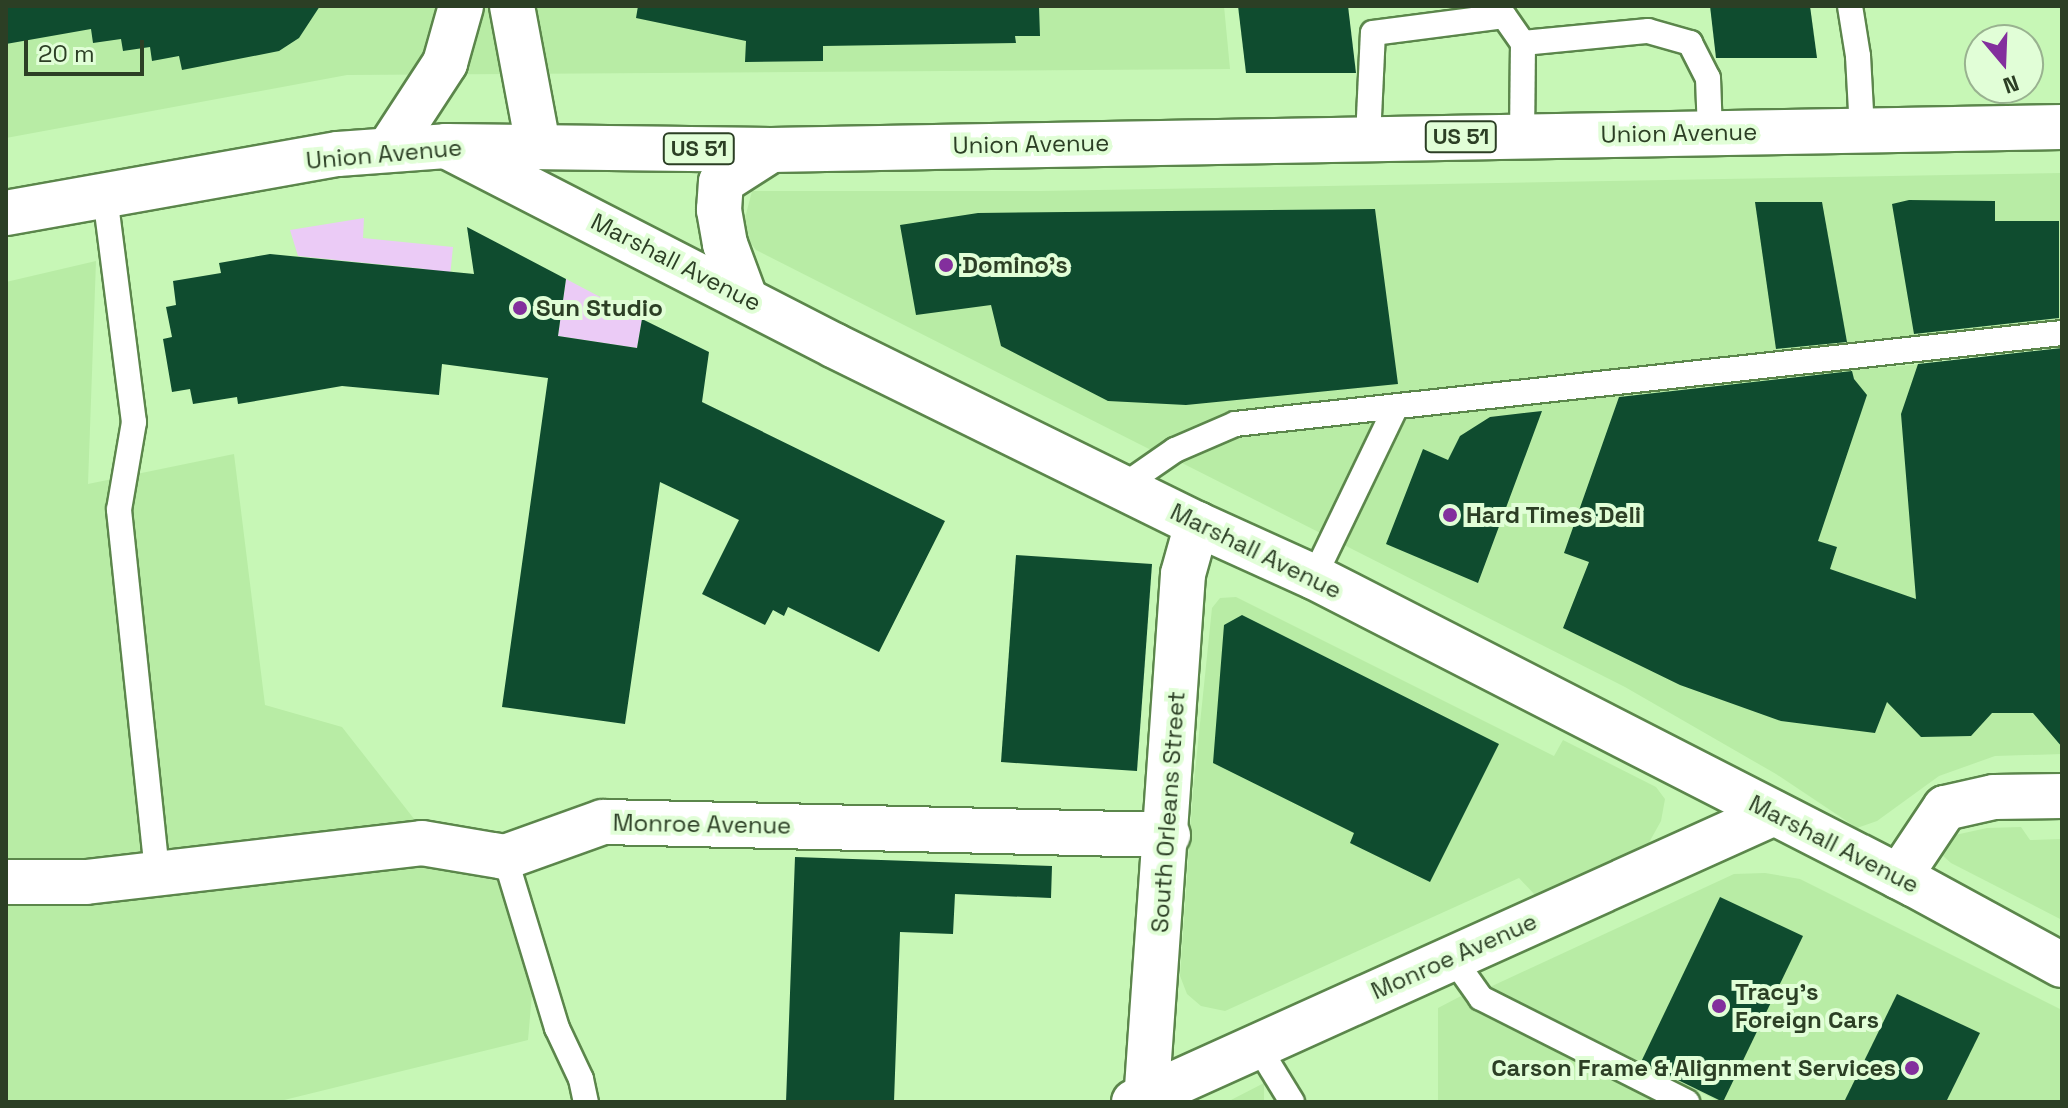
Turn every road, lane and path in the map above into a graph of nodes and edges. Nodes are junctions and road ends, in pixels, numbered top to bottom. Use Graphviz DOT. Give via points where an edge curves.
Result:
graph roads {
  1 [pos="461,6"];
  2 [pos="512,6"];
  3 [pos="1850,6"];
  4 [pos="1523,43"];
  5 [pos="2062,127"];
  6 [pos="1862,130"];
  7 [pos="1710,133"];
  8 [pos="1522,136"];
  9 [pos="1368,138"];
  10 [pos="538,145"];
  11 [pos="446,146"];
  12 [pos="389,149"];
  13 [pos="771,150"];
  14 [pos="105,196"];
  15 [pos="6,213"];
  16 [pos="745,298"];
  17 [pos="2062,333"];
  18 [pos="1395,409"];
  19 [pos="1123,486"];
  20 [pos="1197,524"];
  21 [pos="1314,577"];
  22 [pos="2062,796"];
  23 [pos="1774,813"];
  24 [pos="1168,835"];
  25 [pos="505,857"];
  26 [pos="157,874"];
  27 [pos="1899,877"];
  28 [pos="6,882"];
  29 [pos="1452,957"];
  30 [pos="2062,965"];
  31 [pos="1257,1045"];
  32 [pos="1142,1100"];
  33 [pos="586,1102"];
  34 [pos="1292,1102"];
  35 [pos="1687,1102"];
  1 -- 12 [label="street" via="445,63"];
  2 -- 10 [label="street"];
  3 -- 6 [label="lane"];
  4 -- 7 [label="lane" via="1648,31 1690,43 1708,78"];
  4 -- 8 [label="lane"];
  4 -- 9 [label="lane" via="1504,16 1373,33"];
  5 -- 6 [label="street, Union Avenue / US 51"];
  6 -- 7 [label="street, Union Avenue / US 51"];
  7 -- 8 [label="street, Union Avenue / US 51"];
  8 -- 9 [label="street, Union Avenue / US 51"];
  9 -- 13 [label="street, Union Avenue / US 51"];
  10 -- 11 [label="street, Union Avenue / US 51"];
  10 -- 13 [label="street, Union Avenue / US 51"];
  11 -- 12 [label="street, Union Avenue / US 51"];
  11 -- 16 [label="street, Marshall Avenue"];
  12 -- 14 [label="street, Union Avenue / US 51"];
  13 -- 16 [label="street" via="721,182 725,244"];
  14 -- 15 [label="street, Union Avenue / US 51"];
  14 -- 26 [label="lane" via="134,422 119,510"];
  16 -- 19 [label="street, Marshall Avenue"];
  17 -- 18 [label="lane"];
  18 -- 19 [label="lane" via="1235,424 1175,450"];
  18 -- 21 [label="lane"];
  19 -- 20 [label="street, Marshall Avenue"];
  20 -- 21 [label="street, Marshall Avenue"];
  20 -- 24 [label="street, South Orleans Street" via="1183,574"];
  21 -- 23 [label="street, Marshall Avenue"];
  22 -- 27 [label="street" via="1994,797 1945,808"];
  23 -- 27 [label="street, Marshall Avenue"];
  23 -- 29 [label="street, Monroe Avenue"];
  24 -- 25 [label="street, Monroe Avenue" via="603,822"];
  24 -- 32 [label="street, South Orleans Street"];
  25 -- 26 [label="street, Monroe Avenue" via="422,843"];
  25 -- 33 [label="lane" via="557,1028"];
  26 -- 28 [label="street, Monroe Avenue" via="86,882"];
  27 -- 30 [label="street, Marshall Avenue"];
  29 -- 31 [label="street, Monroe Avenue"];
  29 -- 35 [label="lane" via="1481,998"];
  31 -- 32 [label="street, Monroe Avenue"];
  31 -- 34 [label="lane"];
}
